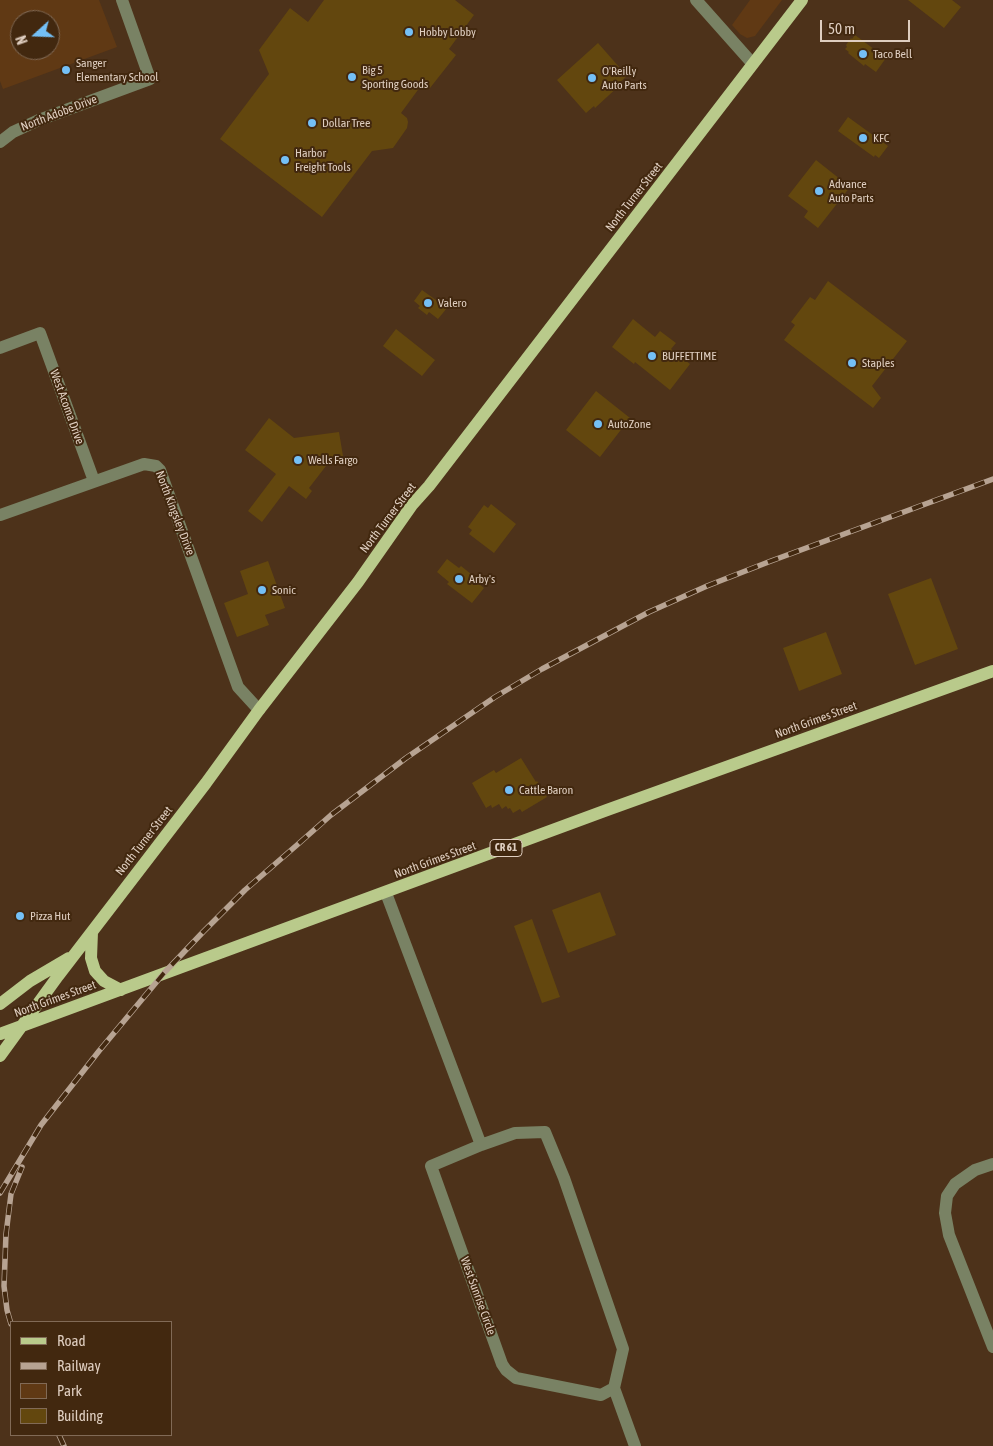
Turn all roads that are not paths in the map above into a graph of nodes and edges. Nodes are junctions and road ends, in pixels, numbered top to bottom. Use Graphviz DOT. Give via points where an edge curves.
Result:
graph roads {
  1 [pos="122,0"];
  2 [pos="696,0"];
  3 [pos="802,0"];
  4 [pos="752,63"];
  5 [pos="0,142"];
  6 [pos="0,348"];
  7 [pos="94,481"];
  8 [pos="0,515"];
  9 [pos="993,671"];
  10 [pos="259,710"];
  11 [pos="386,892"];
  12 [pos="92,932"];
  13 [pos="75,954"];
  14 [pos="121,990"];
  15 [pos="0,1004"];
  16 [pos="20,1027"];
  17 [pos="0,1034"];
  18 [pos="0,1056"];
  19 [pos="481,1144"];
  20 [pos="993,1164"];
  21 [pos="993,1347"];
  22 [pos="614,1388"];
  23 [pos="635,1446"];
  1 -- 5 [label="street, North Adobe Drive" via="150,79 39,120"];
  2 -- 4 [label="street"];
  3 -- 4 [label="main road, North Turner Street"];
  4 -- 10 [label="main road, North Turner Street" via="412,505 358,582"];
  6 -- 7 [label="street, West Acoma Drive" via="40,333"];
  7 -- 8 [label="street, North Kingsley Drive"];
  7 -- 10 [label="street, North Kingsley Drive" via="144,464 160,470 238,687"];
  9 -- 11 [label="main road, North Grimes Street / CR 61"];
  10 -- 12 [label="main road, North Turner Street"];
  11 -- 14 [label="main road, North Grimes Street / CR 61"];
  11 -- 19 [label="street"];
  12 -- 13 [label="main road, North Turner Street"];
  12 -- 14 [label="main road" via="91,958 95,971 104,981"];
  13 -- 15 [label="main road"];
  13 -- 16 [label="main road, North Turner Street"];
  14 -- 16 [label="main road, North Grimes Street / CR 61"];
  16 -- 17 [label="main road, North Grimes Street / CR 61"];
  16 -- 18 [label="main road, North Turner Street"];
  19 -- 22 [label="street, West Sunrise Circle" via="515,1133 545,1132 623,1348"];
  19 -- 22 [label="street, West Sunrise Circle" via="431,1166 502,1364 516,1378 529,1381 601,1394"];
  20 -- 21 [label="street" via="975,1170 955,1184 948,1196 945,1213 949,1235"];
  22 -- 23 [label="street"];
}
